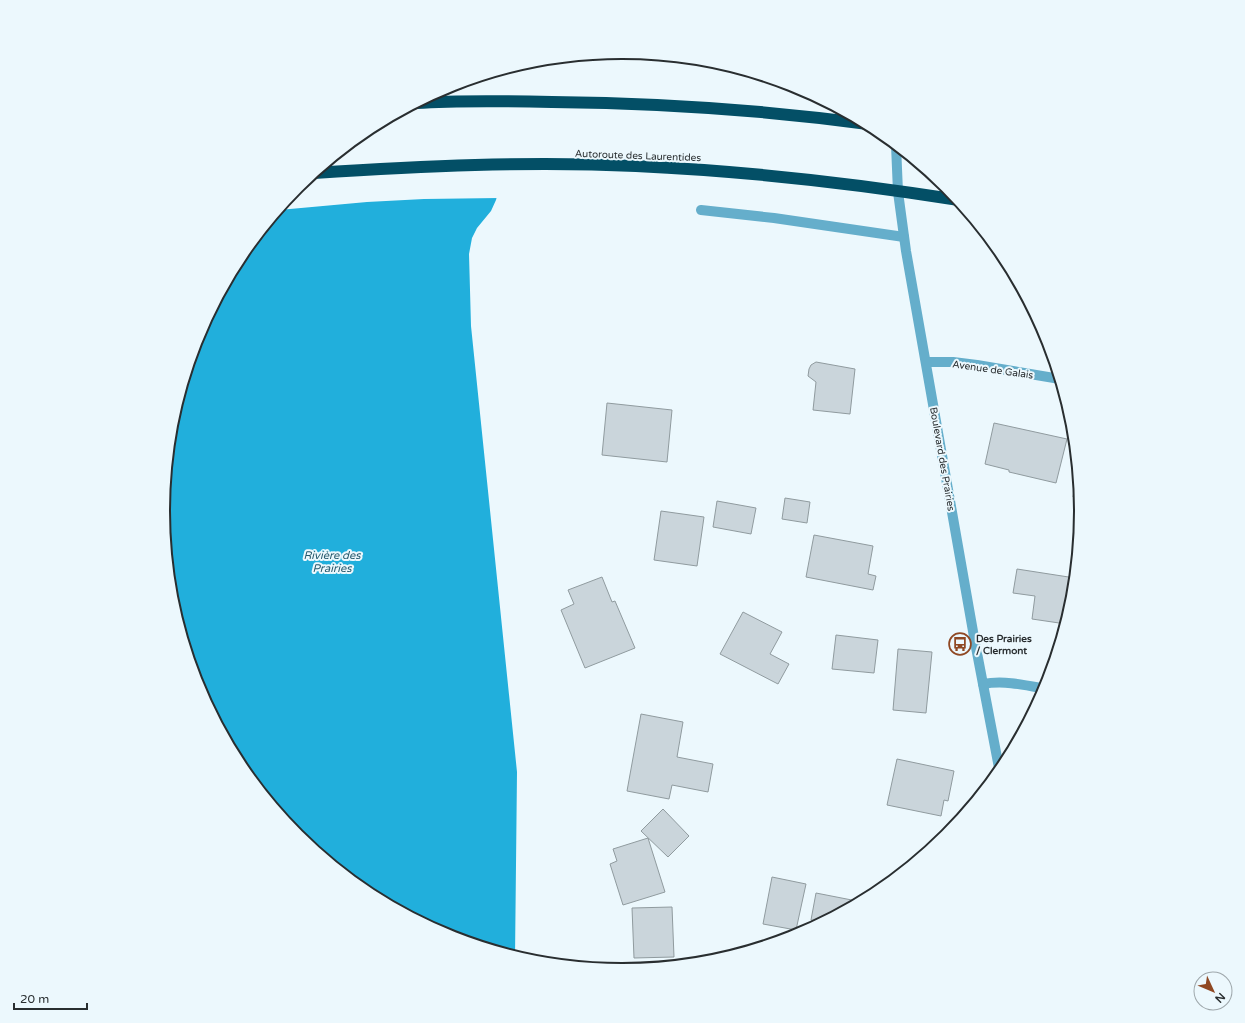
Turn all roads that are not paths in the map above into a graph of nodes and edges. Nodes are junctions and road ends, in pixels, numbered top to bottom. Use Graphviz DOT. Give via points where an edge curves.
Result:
graph roads {
  1 [pos="429,103"];
  2 [pos="853,122"];
  3 [pos="896,152"];
  4 [pos="322,173"];
  5 [pos="948,198"];
  6 [pos="701,210"];
  7 [pos="904,237"];
  8 [pos="926,362"];
  9 [pos="1055,378"];
  10 [pos="983,684"];
  11 [pos="1040,688"];
  12 [pos="998,764"];
  1 -- 2 [label="highway" via="599,102 747,110"];
  3 -- 7 [label="street, Boulevard des Prairies"];
  4 -- 5 [label="highway, Autoroute des Laurentides, bridge" via="458,165 636,166 816,181"];
  6 -- 7 [label="street"];
  7 -- 8 [label="street, Boulevard des Prairies"];
  8 -- 9 [label="street, Avenue de Galais" via="977,365"];
  8 -- 10 [label="street, Boulevard des Prairies"];
  10 -- 11 [label="street" via="1006,682"];
  10 -- 12 [label="street, Boulevard des Prairies"];
}
